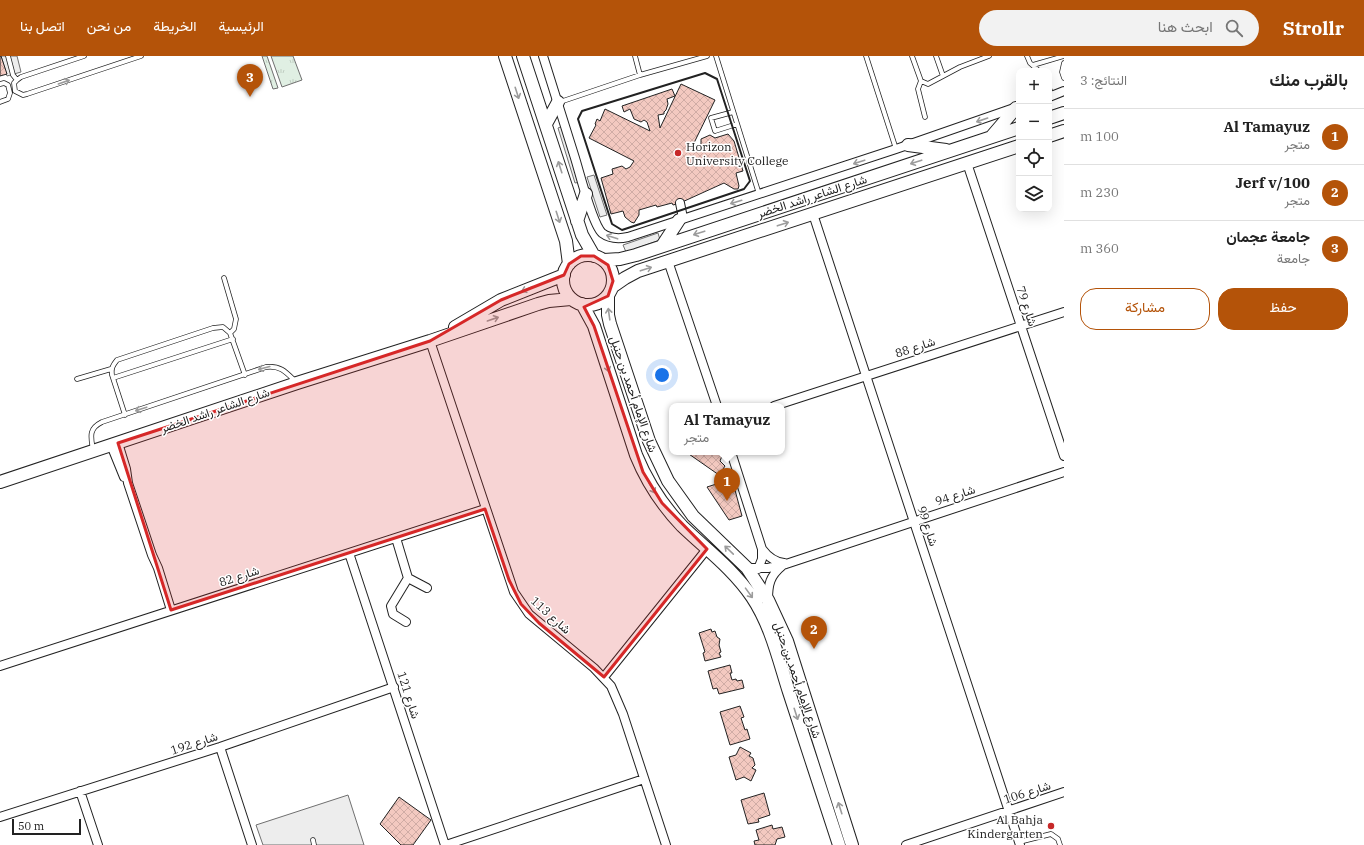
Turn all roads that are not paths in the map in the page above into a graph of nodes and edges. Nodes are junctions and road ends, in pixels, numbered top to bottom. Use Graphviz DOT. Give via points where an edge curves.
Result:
graph roads {
  1 [pos="8,56"];
  2 [pos="84,56"];
  3 [pos="141,56"];
  4 [pos="505,56"];
  5 [pos="523,56"];
  6 [pos="543,56"];
  7 [pos="635,56"];
  8 [pos="707,56"];
  9 [pos="716,56"];
  10 [pos="866,56"];
  11 [pos="912,56"];
  12 [pos="936,56"];
  13 [pos="989,56"];
  14 [pos="1027,56"];
  15 [pos="1064,56"];
  16 [pos="1064,63"];
  17 [pos="1032,65"];
  18 [pos="1036,68"];
  19 [pos="640,75"];
  20 [pos="943,76"];
  21 [pos="1064,78"];
  22 [pos="17,80"];
  23 [pos="921,81"];
  24 [pos="0,84"];
  25 [pos="1064,91"];
  26 [pos="1052,93"];
  27 [pos="0,102"];
  28 [pos="558,102"];
  29 [pos="1016,107"];
  30 [pos="1016,108"];
  31 [pos="733,112"];
  32 [pos="1064,113"];
  33 [pos="925,117"];
  34 [pos="1052,117"];
  35 [pos="546,124"];
  36 [pos="737,124"];
  37 [pos="1016,129"];
  38 [pos="1064,131"];
  39 [pos="1052,135"];
  40 [pos="991,137"];
  41 [pos="908,145"];
  42 [pos="1016,147"];
  43 [pos="896,149"];
  44 [pos="949,151"];
  45 [pos="967,163"];
  46 [pos="586,194"];
  47 [pos="759,194"];
  48 [pos="680,203"];
  49 [pos="813,214"];
  50 [pos="681,219"];
  51 [pos="577,221"];
  52 [pos="662,246"];
  53 [pos="599,258"];
  54 [pos="668,262"];
  55 [pos="569,264"];
  56 [pos="564,275"];
  57 [pos="224,278"];
  58 [pos="610,292"];
  59 [pos="577,301"];
  60 [pos="1064,312"];
  61 [pos="1021,326"];
  62 [pos="230,333"];
  63 [pos="233,339"];
  64 [pos="430,341"];
  65 [pos="112,369"];
  66 [pos="245,375"];
  67 [pos="866,375"];
  68 [pos="113,378"];
  69 [pos="77,379"];
  70 [pos="297,383"];
  71 [pos="715,403"];
  72 [pos="783,403"];
  73 [pos="125,415"];
  74 [pos="114,444"];
  75 [pos="93,451"];
  76 [pos="732,455"];
  77 [pos="1064,456"];
  78 [pos="1064,472"];
  79 [pos="0,482"];
  80 [pos="486,509"];
  81 [pos="913,522"];
  82 [pos="396,538"];
  83 [pos="707,549"];
  84 [pos="762,549"];
  85 [pos="350,553"];
  86 [pos="786,564"];
  87 [pos="753,568"];
  88 [pos="408,578"];
  89 [pos="427,588"];
  90 [pos="768,600"];
  91 [pos="169,611"];
  92 [pos="406,622"];
  93 [pos="0,666"];
  94 [pos="604,677"];
  95 [pos="394,687"];
  96 [pos="220,747"];
  97 [pos="644,779"];
  98 [pos="80,791"];
  99 [pos="1064,792"];
  100 [pos="1008,810"];
  101 [pos="0,817"];
  102 [pos="312,840"];
  103 [pos="1019,844"];
  104 [pos="98,845"];
  105 [pos="252,845"];
  106 [pos="314,845"];
  107 [pos="446,845"];
  108 [pos="666,845"];
  109 [pos="839,845"];
  110 [pos="852,845"];
  111 [pos="906,845"];
  112 [pos="1060,845"];
  1 -- 22 [label="lane"];
  2 -- 22 [label="lane"];
  22 -- 3 [label="lane, one-way" via="14,83 15,91 23,95"];
  4 -- 55 [label="street, one-way" via="566,242"];
  5 -- 35 [label="street"];
  6 -- 28 [label="street"];
  7 -- 19 [label="lane"];
  8 -- 19 [label="lane"];
  9 -- 31 [label="lane"];
  10 -- 43 [label="lane"];
  11 -- 23 [label="lane"];
  12 -- 20 [label="lane"];
  13 -- 20 [label="lane"];
  14 -- 17 [label="lane"];
  15 -- 17 [label="lane"];
  16 -- 21 [label="lane"];
  17 -- 18 [label="lane"];
  19 -- 28 [label="lane"];
  20 -- 23 [label="lane" via="928,84"];
  23 -- 33 [label="lane" via="918,93"];
  24 -- 27 [label="lane" via="8,85 10,96"];
  25 -- 26 [label="street"];
  28 -- 35 [label="street"];
  28 -- 46 [label="street"];
  29 -- 41 [label="street, one-way"];
  30 -- 40 [label="street"];
  31 -- 36 [label="lane"];
  31 -- 36 [label="lane" via="711,118 715,131"];
  32 -- 34 [label="street"];
  51 -- 35 [label="street, one-way"];
  36 -- 47 [label="lane"];
  37 -- 40 [label="street, شارع الشاعر راشد الخضر"];
  38 -- 39 [label="street"];
  40 -- 44 [label="street, شارع الشاعر راشد الخضر"];
  41 -- 43 [label="street"];
  41 -- 44 [label="street"];
  42 -- 45 [label="street, شارع الشاعر راشد الخضر"];
  43 -- 47 [label="street, one-way"];
  44 -- 52 [label="street, شارع الشاعر راشد الخضر, one-way"];
  45 -- 49 [label="street, شارع الشاعر راشد الخضر"];
  45 -- 61 [label="street, شارع 79"];
  50 -- 46 [label="street, one-way" via="628,237 611,238 597,226"];
  46 -- 51 [label="street"];
  47 -- 50 [label="street, one-way"];
  48 -- 50 [label="street"];
  54 -- 49 [label="street, شارع الشاعر راشد الخضر, one-way"];
  49 -- 67 [label="street, شارع 99"];
  50 -- 52 [label="street"];
  51 -- 53 [label="street" via="584,240"];
  52 -- 53 [label="street, شارع الشاعر راشد الخضر" via="628,257"];
  53 -- 55 [label="street" via="581,256"];
  53 -- 58 [label="street" via="611,270 613,276"];
  58 -- 54 [label="street, شارع الشاعر راشد الخضر, one-way" via="631,274"];
  54 -- 71 [label="street"];
  55 -- 56 [label="street"];
  56 -- 59 [label="street" via="564,288"];
  56 -- 64 [label="street, شارع الشاعر راشد الخضر, one-way" via="501,300"];
  57 -- 62 [label="lane" via="236,319 234,329"];
  58 -- 59 [label="street" via="600,302 591,305"];
  87 -- 58 [label="street, شارع الإمام أحمد بن حنبل, one-way" via="693,516 661,468 649,441 610,324"];
  64 -- 59 [label="street, شارع الشاعر راشد الخضر, one-way" via="549,301"];
  59 -- 83 [label="street, شارع الإمام أحمد بن حنبل, one-way" via="594,326 643,472 662,503"];
  60 -- 61 [label="street, شارع 88"];
  61 -- 67 [label="street, شارع 88"];
  61 -- 77 [label="street, شارع 79"];
  62 -- 63 [label="lane"];
  62 -- 65 [label="lane" via="223,328 213,328 117,360"];
  63 -- 66 [label="lane"];
  63 -- 68 [label="lane"];
  64 -- 70 [label="street, شارع الشاعر راشد الخضر"];
  64 -- 80 [label="street, شارع 113"];
  65 -- 68 [label="lane"];
  65 -- 69 [label="lane"];
  70 -- 66 [label="lane, one-way" via="278,367 266,367"];
  66 -- 73 [label="lane, one-way"];
  67 -- 72 [label="street, شارع 88"];
  67 -- 81 [label="street, شارع 99"];
  68 -- 73 [label="lane"];
  70 -- 74 [label="street, شارع الشاعر راشد الخضر"];
  73 -- 75 [label="lane" via="102,422 92,429"];
  74 -- 75 [label="street, شارع الشاعر راشد الخضر"];
  74 -- 91 [label="street" via="121,470 158,568"];
  75 -- 79 [label="street, شارع الشاعر راشد الخضر"];
  76 -- 84 [label="street"];
  78 -- 81 [label="street, شارع 94"];
  80 -- 82 [label="street, شارع 82"];
  80 -- 94 [label="street, شارع 113" via="509,580 521,604 539,623"];
  81 -- 86 [label="street, شارع 94"];
  81 -- 100 [label="street, شارع 99"];
  82 -- 85 [label="street, شارع 82"];
  82 -- 88 [label="street"];
  83 -- 94 [label="street"];
  83 -- 109 [label="street, شارع الإمام أحمد بن حنبل, one-way" via="741,582 762,614"];
  84 -- 86 [label="street" via="772,560"];
  84 -- 87 [label="street" via="762,559"];
  85 -- 91 [label="street, شارع 82"];
  85 -- 95 [label="street, شارع 121"];
  86 -- 87 [label="street, شارع 94"];
  86 -- 90 [label="street, شارع 94" via="777,570 770,580"];
  87 -- 90 [label="street, شارع الإمام أحمد بن حنبل"];
  88 -- 89 [label="street"];
  88 -- 92 [label="street" via="391,606 393,614"];
  110 -- 90 [label="street, شارع الإمام أحمد بن حنبل, one-way" via="787,640"];
  91 -- 93 [label="street, شارع 82"];
  94 -- 97 [label="street, شارع 113" via="621,706"];
  95 -- 96 [label="street, شارع 192"];
  95 -- 107 [label="street, شارع 121"];
  96 -- 98 [label="street, شارع 192"];
  96 -- 105 [label="street"];
  97 -- 107 [label="street"];
  97 -- 108 [label="street, شارع 113"];
  98 -- 101 [label="street, شارع 192"];
  98 -- 104 [label="street"];
  99 -- 100 [label="street, شارع 106"];
  100 -- 103 [label="street, شارع 99"];
  100 -- 111 [label="street, شارع 106"];
  102 -- 106 [label="lane"];
  103 -- 112 [label="lane" via="1051,834 1058,839"];
}
